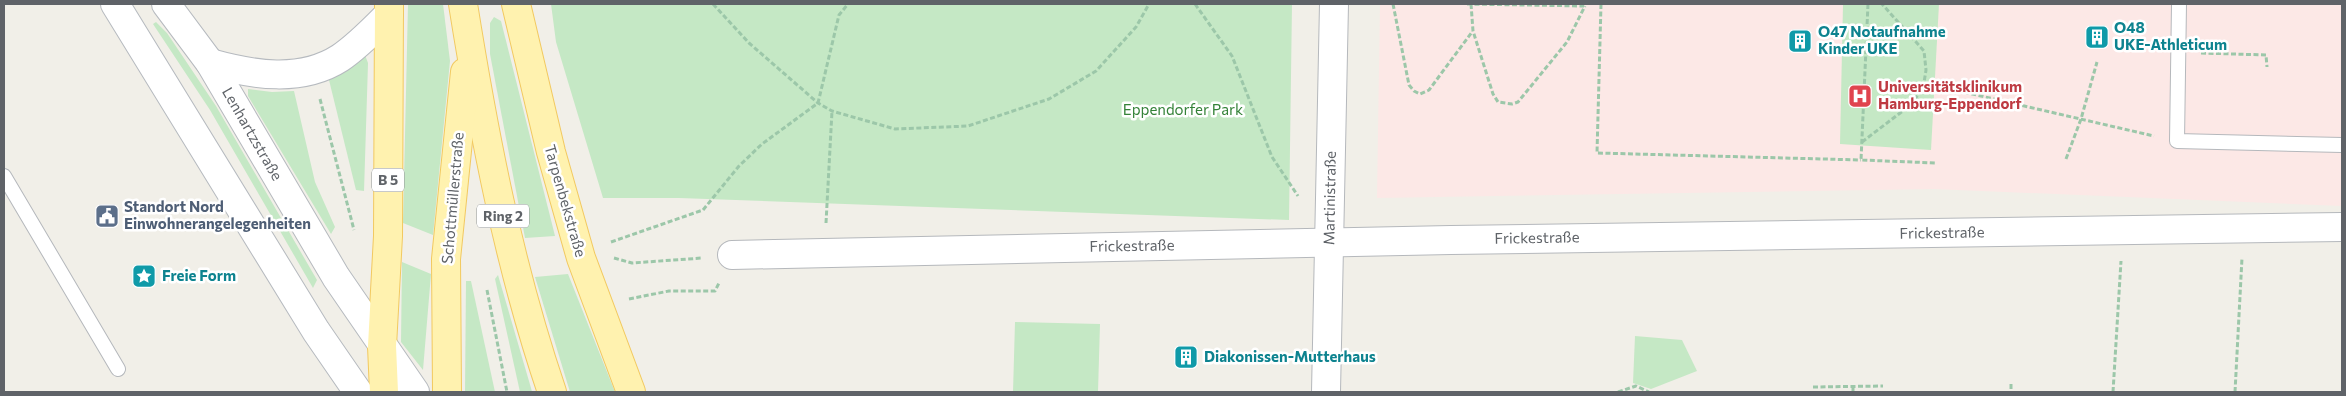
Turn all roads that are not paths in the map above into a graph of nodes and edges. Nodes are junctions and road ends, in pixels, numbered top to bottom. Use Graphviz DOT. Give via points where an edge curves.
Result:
graph roads {
  1 [pos="115,4"];
  2 [pos="166,4"];
  3 [pos="464,4"];
  4 [pos="471,4"];
  5 [pos="516,4"];
  6 [pos="1334,4"];
  7 [pos="2179,4"];
  8 [pos="389,9"];
  9 [pos="469,37"];
  10 [pos="210,63"];
  11 [pos="2342,145"];
  12 [pos="4,176"];
  13 [pos="2342,227"];
  14 [pos="1329,242"];
  15 [pos="732,255"];
  16 [pos="382,346"];
  17 [pos="118,369"];
  18 [pos="358,392"];
  19 [pos="384,392"];
  20 [pos="415,392"];
  21 [pos="447,392"];
  22 [pos="552,392"];
  23 [pos="631,392"];
  24 [pos="1326,392"];
  1 -- 18 [label="street" via="316,331"];
  2 -- 10 [label="street, Lenhartzstraße"];
  3 -- 9 [label="main road, Ring 2"];
  4 -- 9 [label="main road, Schottmüllerstraße"];
  5 -- 23 [label="main road, Tarpenbekstraße" via="551,152 581,258"];
  6 -- 14 [label="street, Martinistraße"];
  7 -- 11 [label="lane" via="2177,141"];
  8 -- 10 [label="street" via="341,58 314,71 285,75 230,69"];
  8 -- 16 [label="main road, B 5" via="388,236"];
  9 -- 21 [label="main road, Schottmüllerstraße" via="446,258"];
  9 -- 22 [label="main road, Ring 2" via="484,129 506,228"];
  10 -- 16 [label="street, Lenhartzstraße" via="336,277"];
  12 -- 17 [label="lane"];
  13 -- 14 [label="street, Frickestraße"];
  14 -- 15 [label="street, Frickestraße"];
  14 -- 24 [label="street, Martinistraße"];
  16 -- 19 [label="main road, B 5"];
  16 -- 20 [label="street, Lenhartzstraße"];
}
